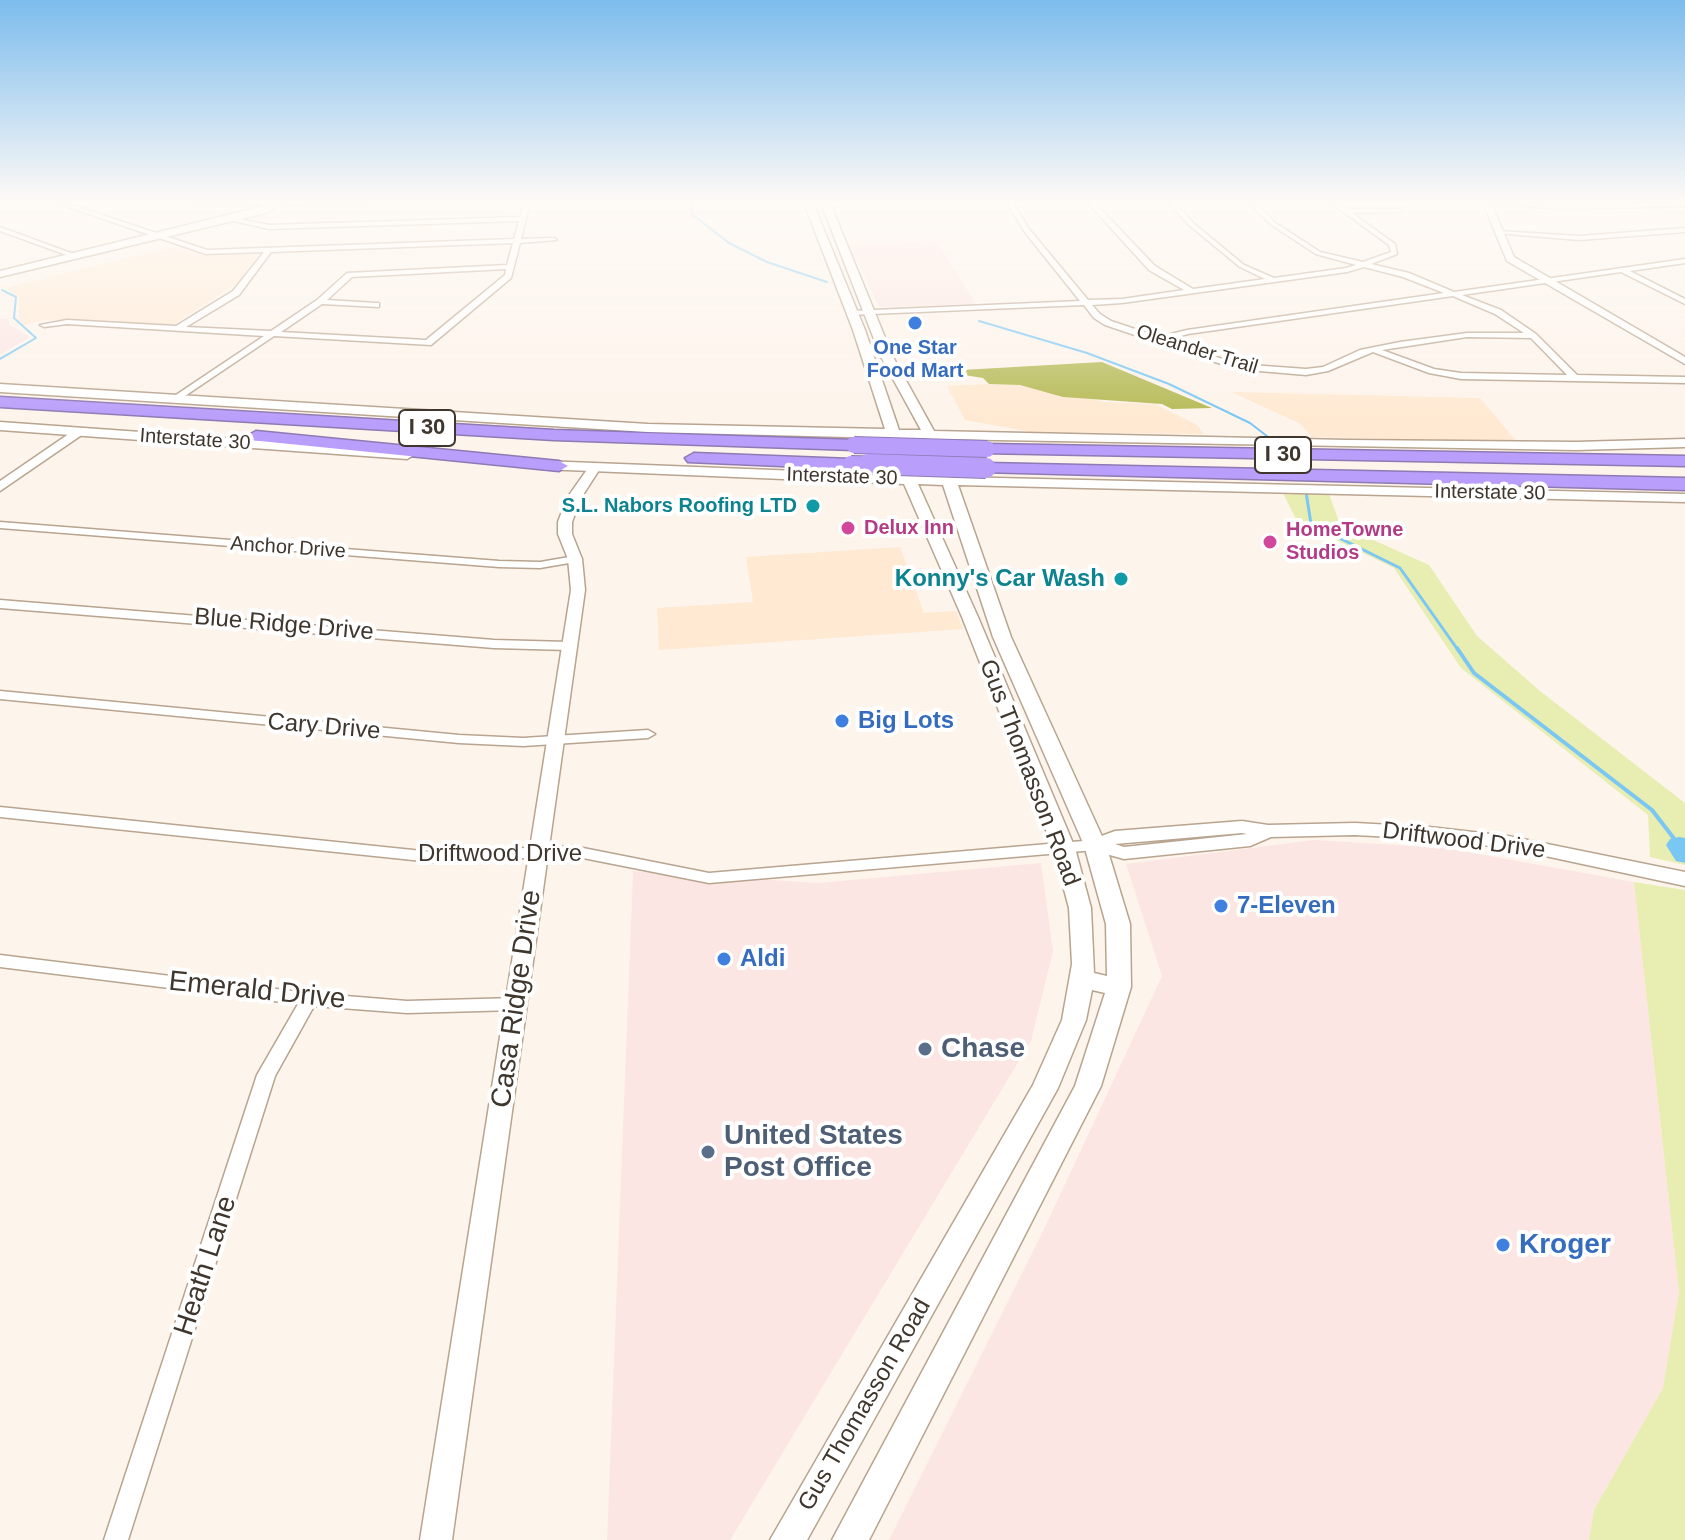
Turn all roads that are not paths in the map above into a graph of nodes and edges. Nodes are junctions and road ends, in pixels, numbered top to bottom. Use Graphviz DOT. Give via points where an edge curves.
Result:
graph roads {
  1 [pos="250,275"];
  2 [pos="353,275"];
  3 [pos="508,275"];
  4 [pos="836,275"];
  5 [pos="855,275"];
  6 [pos="1061,275"];
  7 [pos="1164,275"];
  8 [pos="1262,275"];
  9 [pos="1316,275"];
  10 [pos="1405,275"];
  11 [pos="1536,275"];
  12 [pos="1588,275"];
  13 [pos="1632,275"];
  14 [pos="1273,280"];
  15 [pos="1546,281"];
  16 [pos="1192,291"];
  17 [pos="1457,295"];
  18 [pos="320,302"];
  19 [pos="1685,302"];
  20 [pos="1083,303"];
  21 [pos="376,305"];
  22 [pos="871,312"];
  23 [pos="851,313"];
  24 [pos="44,325"];
  25 [pos="176,329"];
  26 [pos="270,335"];
  27 [pos="1533,336"];
  28 [pos="1159,340"];
  29 [pos="1372,349"];
  30 [pos="867,356"];
  31 [pos="1685,361"];
  32 [pos="897,374"];
  33 [pos="1575,378"];
  34 [pos="1685,380"];
  35 [pos="0,388"];
  36 [pos="176,399"];
  37 [pos="0,402"];
  38 [pos="886,410"];
  39 [pos="0,413"];
  40 [pos="105,419"];
  41 [pos="0,426"];
  42 [pos="80,432"];
  43 [pos="896,433"];
  44 [pos="930,434"];
  45 [pos="989,442"];
  46 [pos="1685,443"];
  47 [pos="1685,449"];
  48 [pos="849,450"];
  49 [pos="1167,453"];
  50 [pos="1685,461"];
  51 [pos="559,466"];
  52 [pos="595,467"];
  53 [pos="1255,476"];
  54 [pos="997,477"];
  55 [pos="909,480"];
  56 [pos="949,481"];
  57 [pos="1685,484"];
  58 [pos="0,487"];
  59 [pos="1685,495"];
  60 [pos="962,513"];
  61 [pos="0,525"];
  62 [pos="575,559"];
  63 [pos="0,604"];
  64 [pos="568,646"];
  65 [pos="0,695"];
  66 [pos="648,734"];
  67 [pos="556,739"];
  68 [pos="0,812"];
  69 [pos="1095,845"];
  70 [pos="1064,848"];
  71 [pos="539,854"];
  72 [pos="1685,879"];
  73 [pos="0,961"];
  74 [pos="1081,979"];
  75 [pos="1119,987"];
  76 [pos="309,999"];
  77 [pos="516,1004"];
  78 [pos="1022,1129"];
  79 [pos="1056,1145"];
  80 [pos="116,1540"];
  81 [pos="436,1540"];
  82 [pos="788,1540"];
  83 [pos="850,1540"];
  1 -- 25 [label="street" via="236,293"];
  2 -- 18 [label="street"];
  3 -- 26 [label="street" via="437,339 422,344"];
  4 -- 23 [label="main road, Gus Thomasson Road"];
  5 -- 22 [label="main road, Gus Thomasson Road"];
  6 -- 20 [label="street, Oleander Trail"];
  7 -- 16 [label="street"];
  8 -- 14 [label="street"];
  9 -- 14 [label="street"];
  10 -- 17 [label="street"];
  11 -- 15 [label="street"];
  12 -- 15 [label="street"];
  13 -- 19 [label="street"];
  14 -- 16 [label="street"];
  15 -- 17 [label="street"];
  15 -- 31 [label="street"];
  16 -- 20 [label="street"];
  17 -- 27 [label="street" via="1498,312"];
  17 -- 28 [label="street"];
  18 -- 21 [label="street"];
  18 -- 26 [label="street"];
  20 -- 22 [label="street"];
  20 -- 28 [label="street, Oleander Trail" via="1108,323"];
  22 -- 23 [label="street"];
  22 -- 32 [label="main road, Gus Thomasson Road"];
  23 -- 30 [label="main road, Gus Thomasson Road"];
  24 -- 25 [label="street"];
  25 -- 26 [label="street"];
  26 -- 36 [label="street"];
  27 -- 29 [label="street, Oleander Trail" via="1467,335"];
  27 -- 33 [label="street"];
  28 -- 29 [label="street, Oleander Trail" via="1236,366 1283,372 1325,369"];
  29 -- 33 [label="street" via="1447,374"];
  30 -- 32 [label="main road" via="875,358 884,372"];
  30 -- 38 [label="main road, Gus Thomasson Road"];
  32 -- 44 [label="main road, Gus Thomasson Road"];
  33 -- 34 [label="street"];
  35 -- 36 [label="main road, Interstate 30"];
  36 -- 48 [label="main road, Interstate 30" via="575,425"];
  37 -- 48 [label="highway, I 30"];
  38 -- 43 [label="main road, Gus Thomasson Road"];
  38 -- 48 [label="main road"];
  39 -- 40 [label="highway, I 30"];
  40 -- 48 [label="highway, I 30" via="669,456"];
  40 -- 51 [label="highway"];
  41 -- 42 [label="main road, Interstate 30"];
  42 -- 51 [label="main road, Interstate 30"];
  42 -- 58 [label="street"];
  43 -- 44 [label="main road, Interstate 30"];
  43 -- 48 [label="main road, Interstate 30"];
  43 -- 55 [label="main road, Gus Thomasson Road"];
  44 -- 45 [label="main road, Interstate 30"];
  44 -- 56 [label="main road, Gus Thomasson Road"];
  45 -- 46 [label="main road, Interstate 30"];
  45 -- 48 [label="highway, I 30, bridge"];
  45 -- 49 [label="highway, I 30"];
  45 -- 54 [label="main road" via="960,445 974,475"];
  47 -- 49 [label="highway"];
  48 -- 52 [label="main road, Interstate 30"];
  48 -- 54 [label="highway, I 30, bridge"];
  48 -- 55 [label="main road, Interstate 30"];
  49 -- 50 [label="highway, I 30"];
  51 -- 52 [label="main road, Interstate 30"];
  52 -- 62 [label="street, Casa Ridge Drive" via="565,522"];
  53 -- 54 [label="highway, I 30"];
  53 -- 57 [label="highway, I 30"];
  53 -- 59 [label="highway" via="1307,483"];
  54 -- 56 [label="main road, Interstate 30"];
  54 -- 59 [label="main road, Interstate 30"];
  54 -- 60 [label="main road" via="970,493"];
  55 -- 56 [label="main road, Interstate 30"];
  55 -- 70 [label="main road, Gus Thomasson Road"];
  56 -- 60 [label="main road, Gus Thomasson Road"];
  60 -- 69 [label="main road, Gus Thomasson Road" via="1002,637"];
  61 -- 62 [label="street, Anchor Drive" via="499,564"];
  62 -- 64 [label="street, Casa Ridge Drive" via="578,590"];
  63 -- 64 [label="street, Blue Ridge Drive"];
  64 -- 67 [label="street, Casa Ridge Drive"];
  65 -- 67 [label="street, Cary Drive" via="459,739"];
  66 -- 67 [label="street, Cary Drive"];
  67 -- 71 [label="street, Casa Ridge Drive"];
  68 -- 71 [label="street, Driftwood Drive" via="432,857"];
  69 -- 70 [label="street, Driftwood Drive"];
  69 -- 72 [label="street, Driftwood Drive" via="1124,853 1250,840 1268,831 1355,829 1474,837"];
  69 -- 75 [label="main road, Gus Thomasson Road" via="1118,924"];
  70 -- 71 [label="street, Driftwood Drive" via="709,878 606,855"];
  70 -- 74 [label="main road, Gus Thomasson Road" via="1080,908"];
  71 -- 77 [label="street, Casa Ridge Drive"];
  73 -- 76 [label="street, Emerald Drive"];
  74 -- 75 [label="main road"];
  74 -- 78 [label="main road, Gus Thomasson Road" via="1062,1053"];
  75 -- 79 [label="main road, Gus Thomasson Road" via="1088,1086"];
  76 -- 77 [label="street, Emerald Drive" via="407,1007"];
  76 -- 80 [label="street, Heath Lane" via="266,1075"];
  77 -- 81 [label="street, Casa Ridge Drive"];
  78 -- 79 [label="main road"];
  78 -- 82 [label="main road, Gus Thomasson Road"];
  79 -- 83 [label="main road, Gus Thomasson Road"];
}
